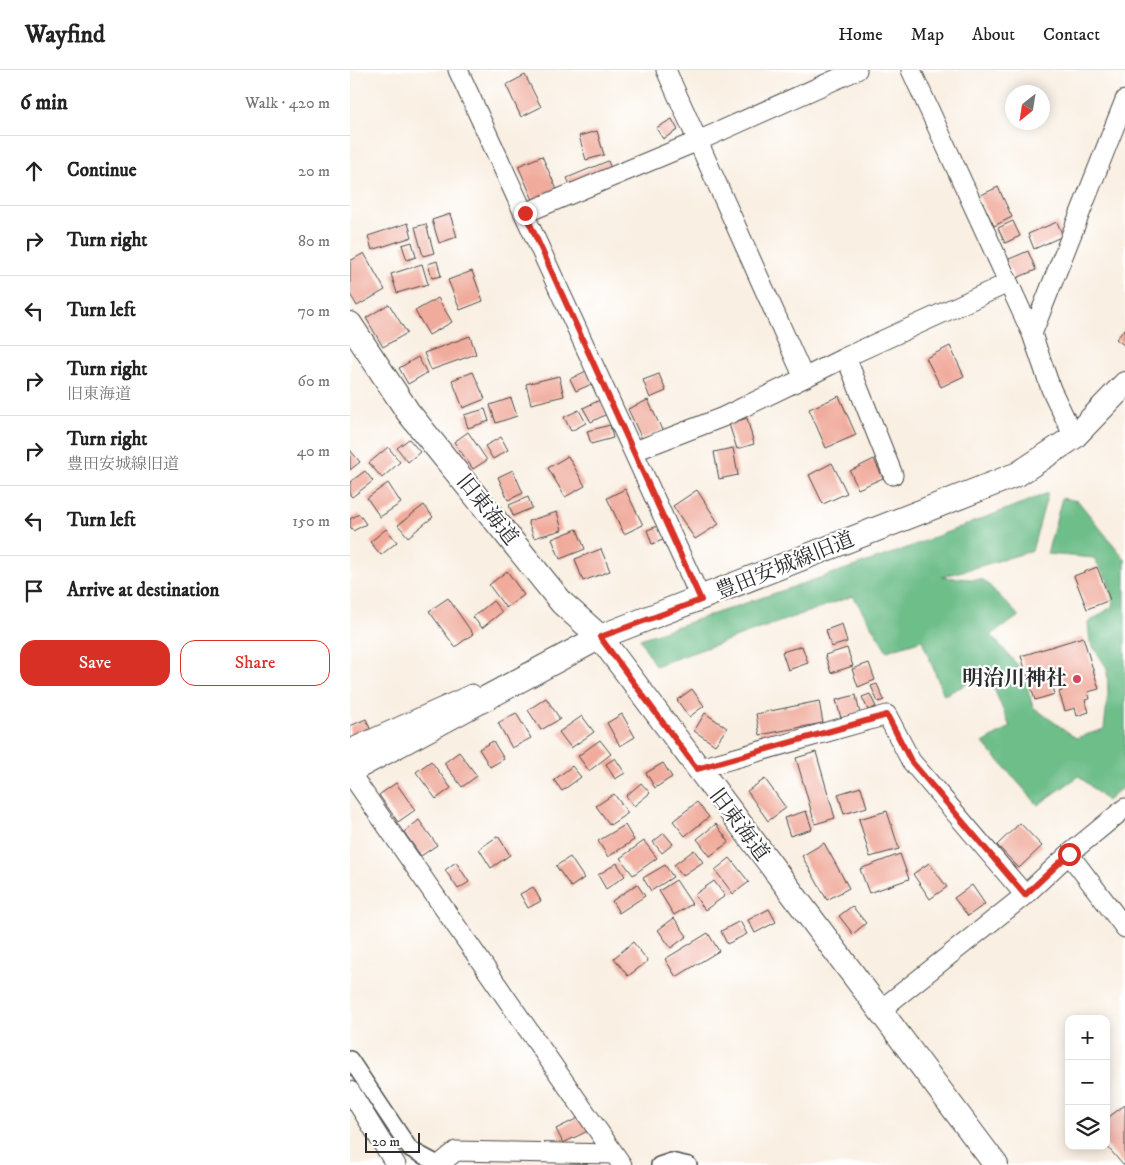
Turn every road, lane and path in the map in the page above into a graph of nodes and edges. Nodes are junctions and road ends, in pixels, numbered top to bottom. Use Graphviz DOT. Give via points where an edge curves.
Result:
graph roads {
  1 [pos="458,70"];
  2 [pos="666,70"];
  3 [pos="857,70"];
  4 [pos="911,70"];
  5 [pos="1125,100"];
  6 [pos="698,141"];
  7 [pos="525,213"];
  8 [pos="1008,283"];
  9 [pos="350,324"];
  10 [pos="1032,334"];
  11 [pos="846,356"];
  12 [pos="804,378"];
  13 [pos="1125,384"];
  14 [pos="1074,437"];
  15 [pos="634,451"];
  16 [pos="893,475"];
  17 [pos="701,600"];
  18 [pos="600,637"];
  19 [pos="350,749"];
  20 [pos="697,769"];
  21 [pos="350,772"];
  22 [pos="1125,808"];
  23 [pos="1069,854"];
  24 [pos="1025,895"];
  25 [pos="1125,928"];
  26 [pos="879,1011"];
  27 [pos="350,1059"];
  28 [pos="350,1091"];
  29 [pos="618,1160"];
  30 [pos="396,1165"];
  31 [pos="439,1165"];
  32 [pos="659,1165"];
  33 [pos="689,1165"];
  34 [pos="996,1165"];
  1 -- 7 [label="street"];
  2 -- 6 [label="street"];
  3 -- 6 [label="street"];
  4 -- 8 [label="street"];
  5 -- 10 [label="street"];
  6 -- 7 [label="street"];
  6 -- 12 [label="street"];
  7 -- 15 [label="street"];
  8 -- 10 [label="street"];
  8 -- 11 [label="street"];
  9 -- 18 [label="street, 旧東海道" via="408,412 562,604"];
  10 -- 14 [label="street" via="1051,389"];
  11 -- 12 [label="street"];
  11 -- 16 [label="street"];
  12 -- 15 [label="street" via="723,417"];
  13 -- 14 [label="street, 豊田安城線旧道"];
  14 -- 17 [label="street, 豊田安城線旧道" via="1018,474"];
  15 -- 17 [label="street"];
  17 -- 18 [label="street, 豊田安城線旧道"];
  18 -- 19 [label="street"];
  18 -- 20 [label="street, 旧東海道"];
  18 -- 21 [label="street, 豊田安城線旧道"];
  20 -- 24 [label="street" via="887,715 911,761"];
  20 -- 26 [label="street, 旧東海道"];
  21 -- 29 [label="street"];
  22 -- 23 [label="street"];
  23 -- 24 [label="street"];
  23 -- 25 [label="street"];
  24 -- 26 [label="street"];
  26 -- 34 [label="street, 旧東海道"];
  27 -- 31 [label="street" via="410,1149"];
  28 -- 30 [label="street"];
  29 -- 31 [label="street" via="456,1151"];
  32 -- 33 [label="street" via="671,1161"];
}
